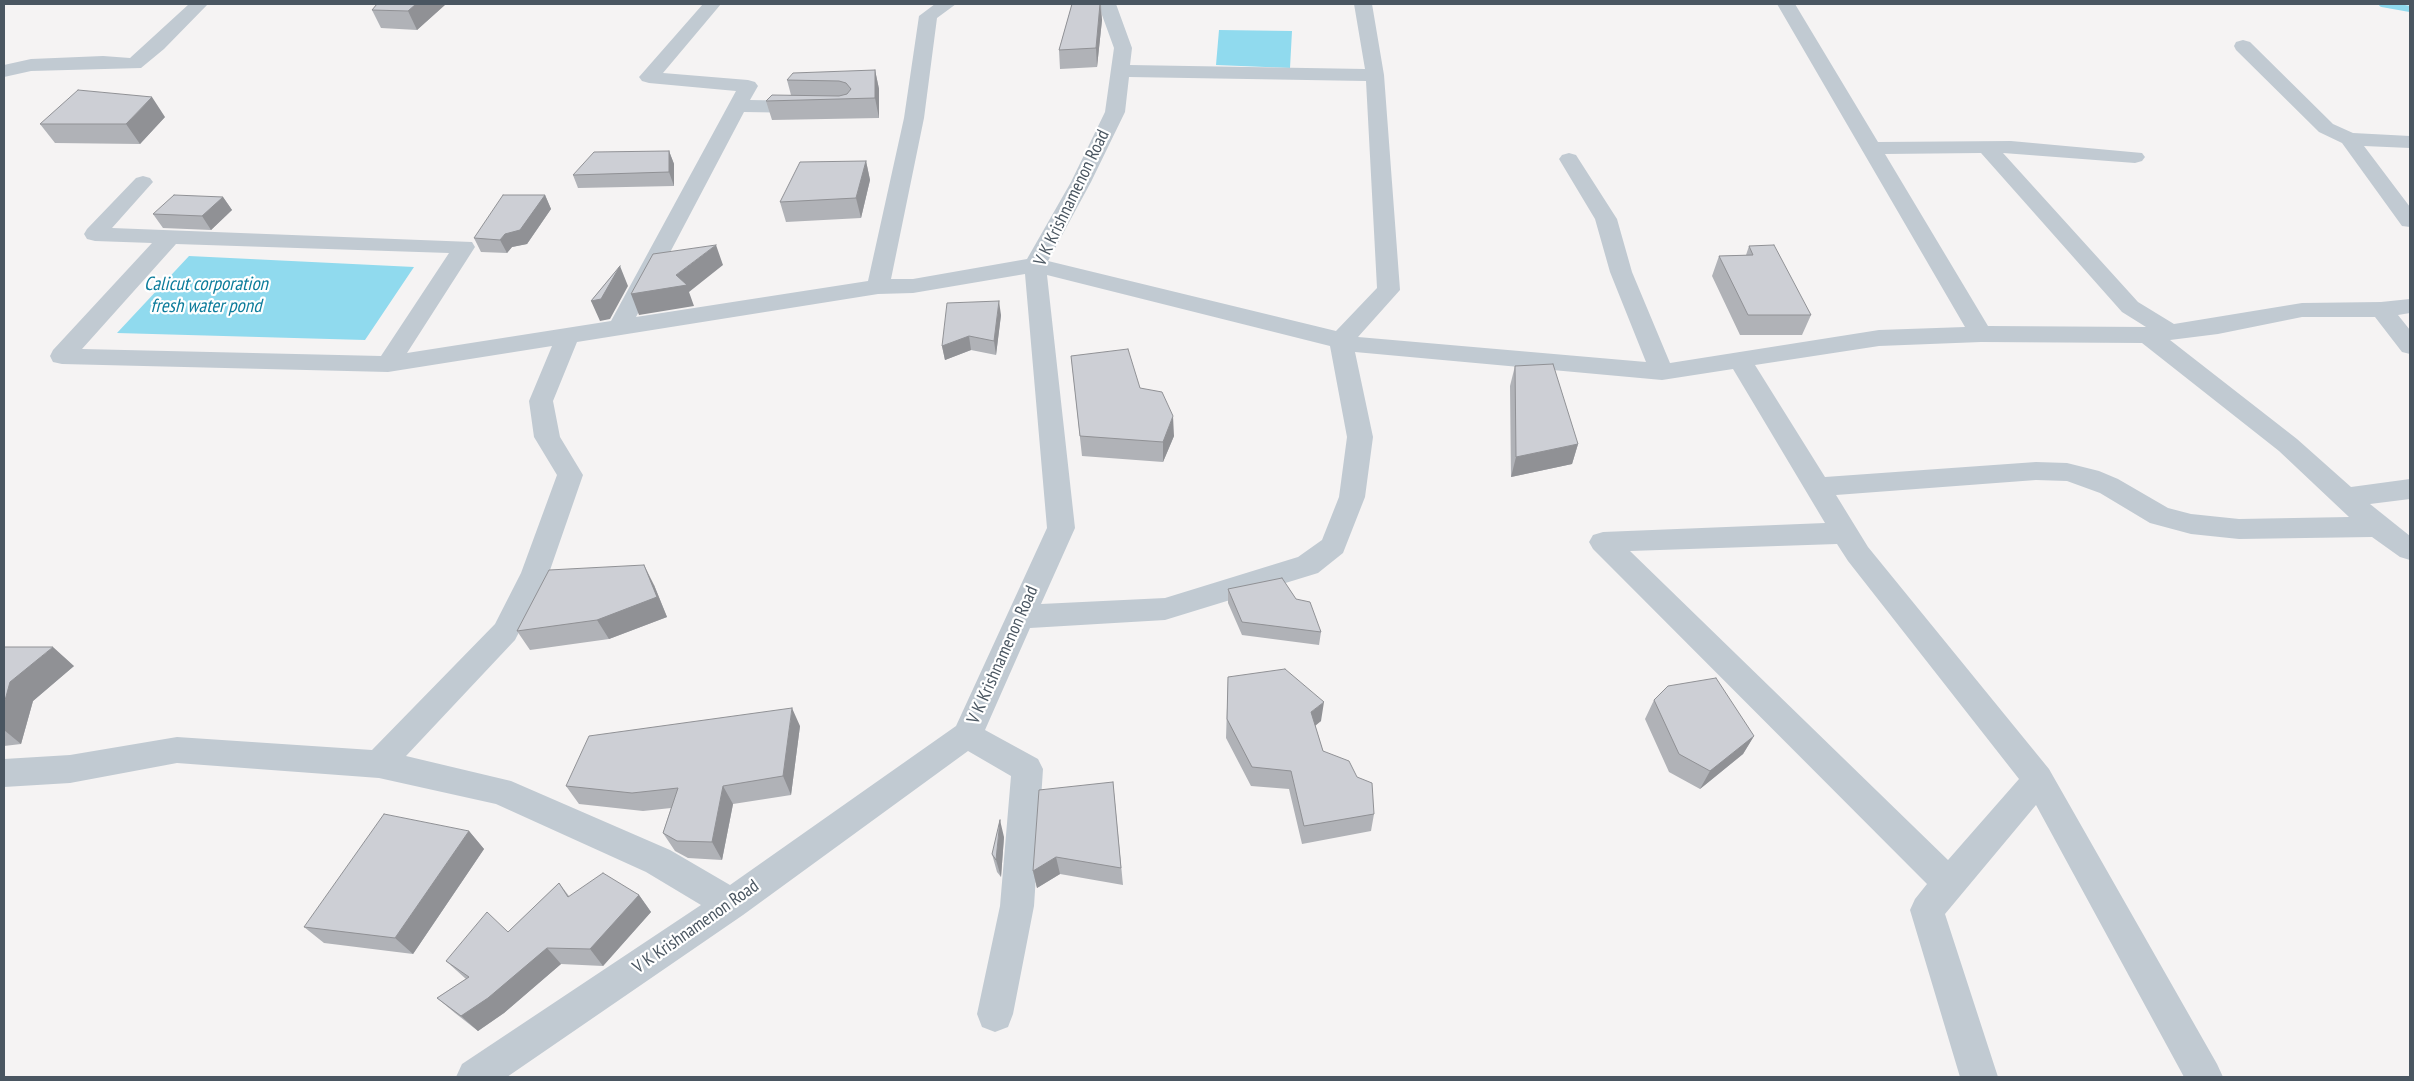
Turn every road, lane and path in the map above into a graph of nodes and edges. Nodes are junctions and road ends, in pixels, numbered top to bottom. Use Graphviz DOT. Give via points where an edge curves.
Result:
graph roads {
  1 [pos="199,4"];
  2 [pos="712,4"];
  3 [pos="947,4"];
  4 [pos="1108,4"];
  5 [pos="1363,4"];
  6 [pos="1786,4"];
  7 [pos="2243,46"];
  8 [pos="4,71"];
  9 [pos="1120,71"];
  10 [pos="1374,75"];
  11 [pos="738,106"];
  12 [pos="824,107"];
  13 [pos="2349,139"];
  14 [pos="2410,142"];
  15 [pos="1871,148"];
  16 [pos="1986,148"];
  17 [pos="2135,157"];
  18 [pos="1569,159"];
  19 [pos="143,182"];
  20 [pos="2410,221"];
  21 [pos="170,237"];
  22 [pos="1035,265"];
  23 [pos="878,287"];
  24 [pos="2410,306"];
  25 [pos="2381,309"];
  26 [pos="619,328"];
  27 [pos="1981,334"];
  28 [pos="2159,334"];
  29 [pos="568,336"];
  30 [pos="1341,340"];
  31 [pos="2410,346"];
  32 [pos="1740,360"];
  33 [pos="388,364"];
  34 [pos="1662,372"];
  35 [pos="1817,487"];
  36 [pos="2410,489"];
  37 [pos="2344,498"];
  38 [pos="2377,527"];
  39 [pos="1845,533"];
  40 [pos="2410,550"];
  41 [pos="1021,616"];
  42 [pos="967,735"];
  43 [pos="379,764"];
  44 [pos="4,773"];
  45 [pos="2038,779"];
  46 [pos="1950,884"];
  47 [pos="731,904"];
  48 [pos="995,1014"];
  49 [pos="475,1077"];
  50 [pos="1979,1077"];
  51 [pos="2204,1077"];
  1 -- 8 [label="street" via="134,64 31,65"];
  2 -- 11 [label="street" via="649,77 748,86"];
  3 -- 23 [label="street" via="928,16 914,118"];
  4 -- 9 [label="street, V K Krishnamenon Road" via="1123,48"];
  5 -- 10 [label="street"];
  6 -- 15 [label="street"];
  7 -- 13 [label="street" via="2326,128"];
  9 -- 10 [label="street"];
  9 -- 22 [label="street, V K Krishnamenon Road" via="1115,112"];
  10 -- 30 [label="street" via="1390,290"];
  11 -- 12 [label="street"];
  11 -- 26 [label="street"];
  13 -- 14 [label="street"];
  13 -- 20 [label="street"];
  15 -- 16 [label="street"];
  15 -- 27 [label="street"];
  16 -- 17 [label="street" via="2011,147"];
  16 -- 28 [label="street" via="2130,307"];
  18 -- 34 [label="street" via="1606,219 1621,272"];
  19 -- 21 [label="street" via="95,234"];
  21 -- 33 [label="street" via="464,247"];
  21 -- 33 [label="street" via="62,356"];
  22 -- 23 [label="street" via="913,286"];
  22 -- 30 [label="street"];
  22 -- 41 [label="street, V K Krishnamenon Road" via="1061,528"];
  23 -- 26 [label="street"];
  24 -- 25 [label="street"];
  25 -- 28 [label="street" via="2302,310"];
  25 -- 31 [label="street"];
  26 -- 29 [label="street"];
  27 -- 28 [label="street"];
  27 -- 32 [label="street" via="1879,338"];
  28 -- 37 [label="street" via="2288,445"];
  29 -- 33 [label="street"];
  29 -- 43 [label="street" via="541,401 547,437 570,475 535,573 505,632"];
  30 -- 34 [label="street" via="1359,345"];
  30 -- 41 [label="street" via="1360,437 1352,497 1333,546 1308,565 1165,609"];
  32 -- 34 [label="street"];
  32 -- 35 [label="street"];
  35 -- 38 [label="street" via="2036,471 2067,472 2109,486 2160,516 2191,524 2239,529"];
  35 -- 39 [label="street"];
  36 -- 37 [label="street"];
  37 -- 38 [label="street"];
  38 -- 40 [label="street"];
  39 -- 45 [label="street" via="1858,554"];
  39 -- 46 [label="street" via="1603,542"];
  41 -- 42 [label="street, V K Krishnamenon Road"];
  42 -- 47 [label="street, V K Krishnamenon Road"];
  42 -- 48 [label="street" via="1027,769 1017,906"];
  43 -- 44 [label="street" via="177,750 70,769"];
  43 -- 47 [label="street" via="500,791 658,861"];
  45 -- 46 [label="street"];
  45 -- 51 [label="street"];
  46 -- 50 [label="street" via="1927,910"];
  47 -- 49 [label="street, V K Krishnamenon Road"];
}
